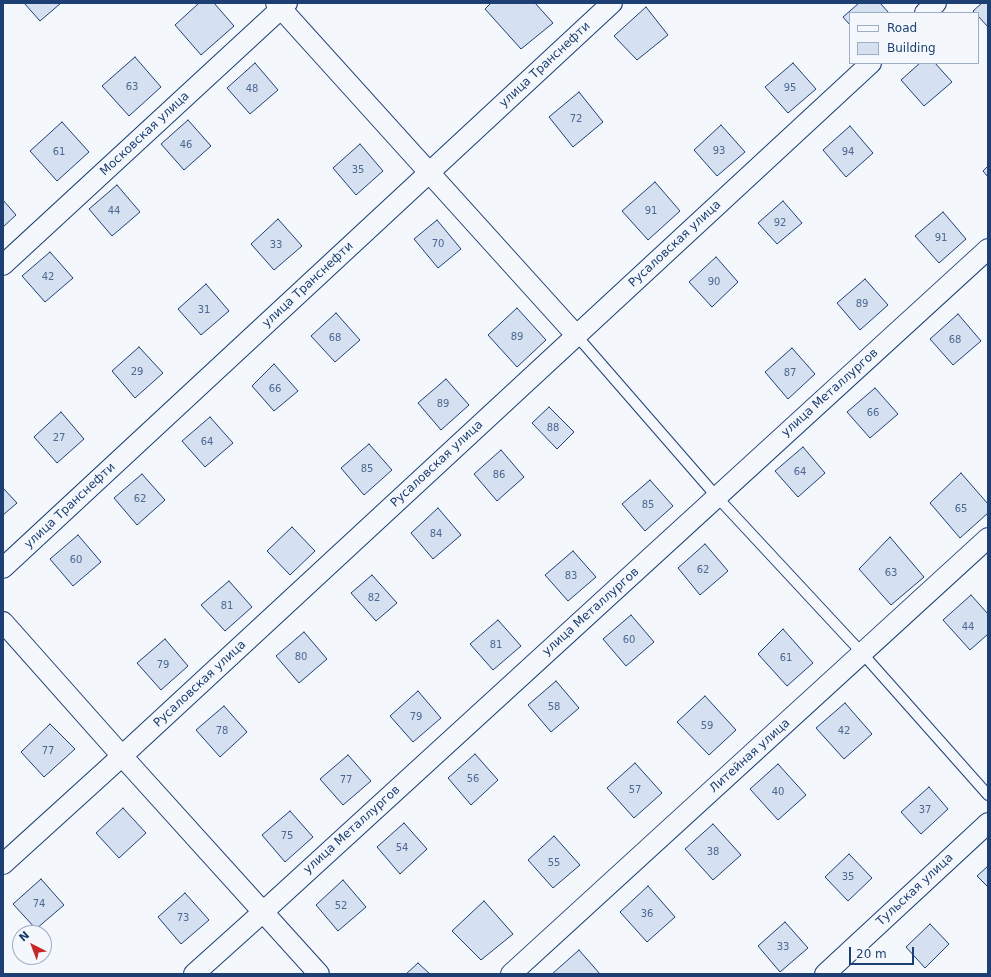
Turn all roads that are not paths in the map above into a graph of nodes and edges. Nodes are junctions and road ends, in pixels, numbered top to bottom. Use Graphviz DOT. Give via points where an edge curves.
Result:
graph roads {
  1 [pos="612,3"];
  2 [pos="936,3"];
  3 [pos="282,5"];
  4 [pos="926,12"];
  5 [pos="870,64"];
  6 [pos="429,172"];
  7 [pos="988,249"];
  8 [pos="3,265"];
  9 [pos="576,336"];
  10 [pos="717,497"];
  11 [pos="988,538"];
  12 [pos="3,568"];
  13 [pos="3,622"];
  14 [pos="862,653"];
  15 [pos="122,756"];
  16 [pos="988,795"];
  17 [pos="988,823"];
  18 [pos="3,864"];
  19 [pos="263,912"];
  20 [pos="194,974"];
  21 [pos="319,974"];
  22 [pos="511,974"];
  23 [pos="825,974"];
  1 -- 6 [label="street, улица Транснефти"];
  2 -- 4 [label="street"];
  3 -- 6 [label="street"];
  3 -- 8 [label="street, Московская улица"];
  5 -- 9 [label="street, Русаловская улица"];
  6 -- 9 [label="street"];
  6 -- 12 [label="street, улица Транснефти"];
  7 -- 10 [label="street, улица Металлургов"];
  9 -- 10 [label="lane"];
  9 -- 15 [label="street, Русаловская улица"];
  10 -- 14 [label="lane"];
  10 -- 19 [label="street, улица Металлургов"];
  11 -- 14 [label="street, Литейная улица"];
  13 -- 15 [label="street"];
  14 -- 16 [label="lane"];
  14 -- 22 [label="street, Литейная улица"];
  15 -- 18 [label="street, Русаловская улица"];
  15 -- 19 [label="street"];
  17 -- 23 [label="street, Тульская улица"];
  19 -- 20 [label="street, улица Металлургов"];
  19 -- 21 [label="street"];
}
